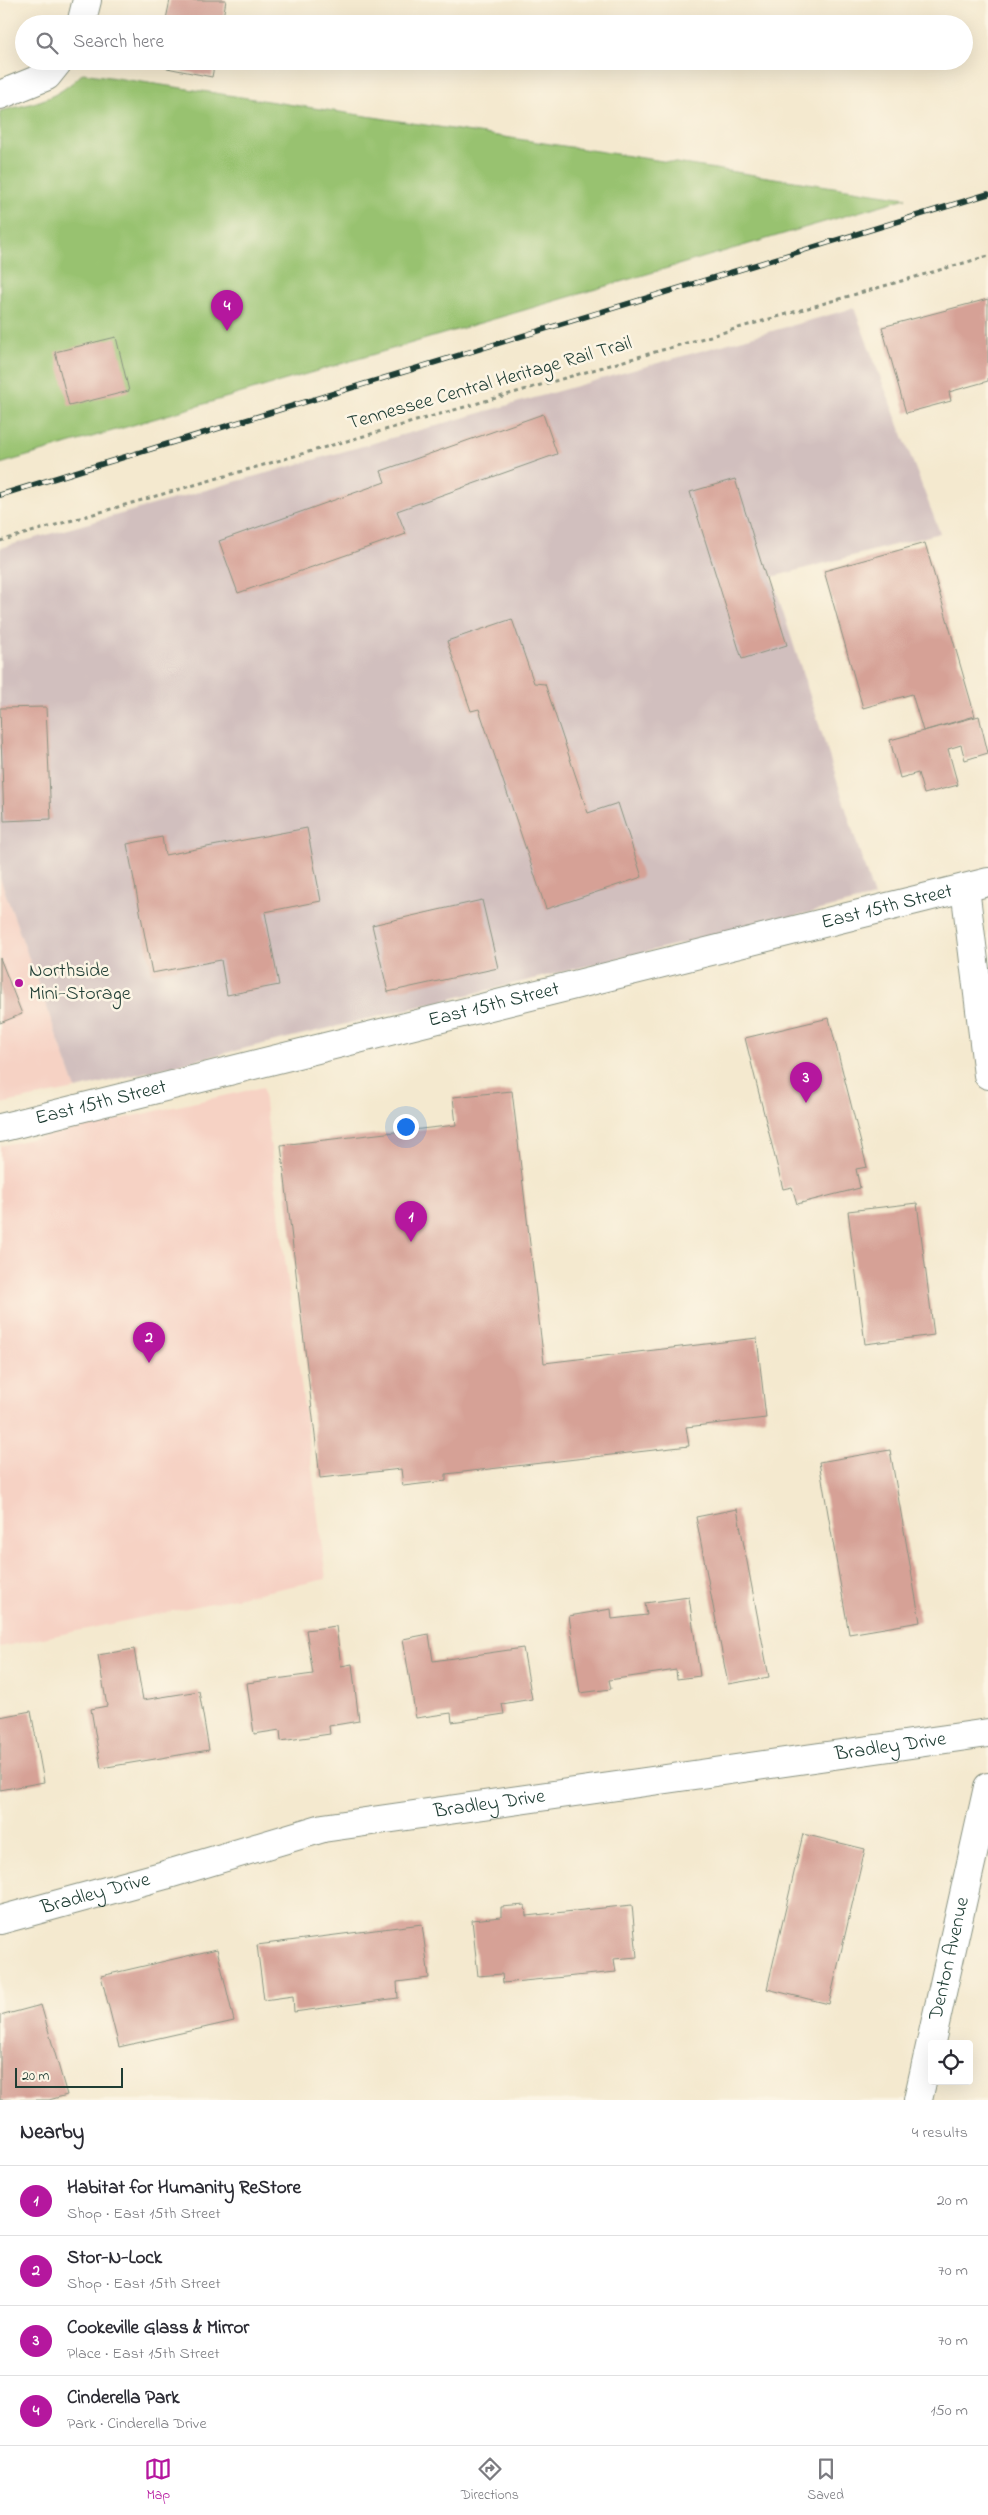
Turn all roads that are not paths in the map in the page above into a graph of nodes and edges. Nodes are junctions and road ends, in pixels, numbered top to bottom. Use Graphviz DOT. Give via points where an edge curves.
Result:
graph roads {
  1 [pos="87,0"];
  2 [pos="83,15"];
  3 [pos="49,70"];
  4 [pos="0,95"];
  5 [pos="977,885"];
  6 [pos="988,1075"];
  7 [pos="0,1128"];
  8 [pos="988,1733"];
  9 [pos="988,1787"];
  10 [pos="0,1920"];
  11 [pos="918,2100"];
  1 -- 2 [label="street"];
  3 -- 4 [label="street"];
  5 -- 6 [label="street"];
  5 -- 7 [label="street, East 15th Street"];
  8 -- 10 [label="street, Bradley Drive" via="323,1828"];
  9 -- 11 [label="street, Denton Avenue"];
}
